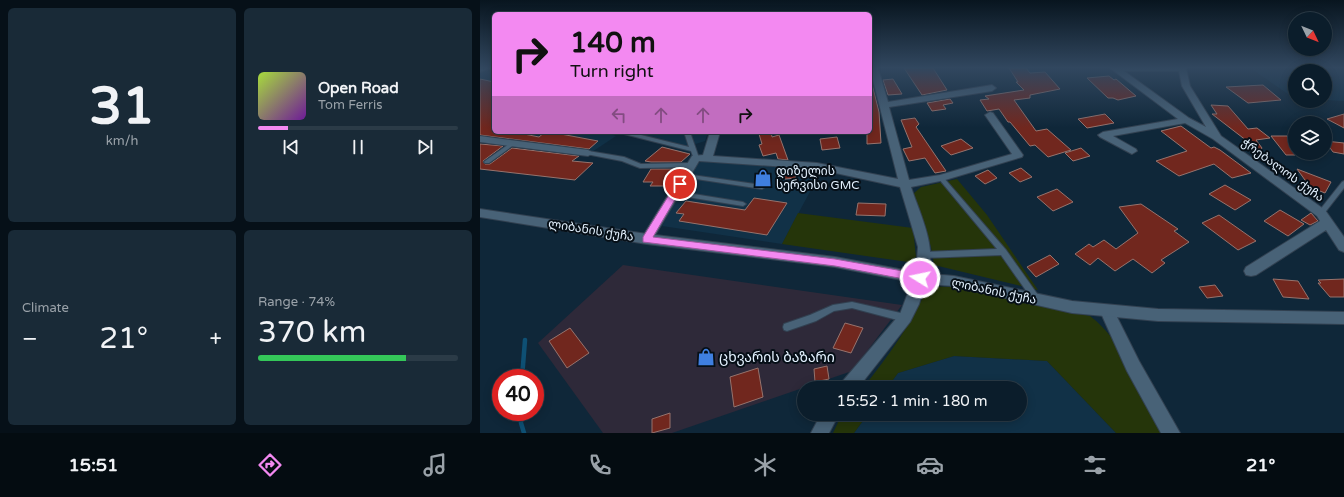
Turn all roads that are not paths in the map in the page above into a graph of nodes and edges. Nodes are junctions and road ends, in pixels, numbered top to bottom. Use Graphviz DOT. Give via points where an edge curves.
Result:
graph roads {
  1 [pos="880,88"];
  2 [pos="991,88"];
  3 [pos="1142,88"];
  4 [pos="1187,88"];
  5 [pos="885,105"];
  6 [pos="990,115"];
  7 [pos="1186,120"];
  8 [pos="627,134"];
  9 [pos="688,134"];
  10 [pos="714,134"];
  11 [pos="1217,138"];
  12 [pos="480,139"];
  13 [pos="513,143"];
  14 [pos="1132,151"];
  15 [pos="588,154"];
  16 [pos="693,158"];
  17 [pos="708,159"];
  18 [pos="487,162"];
  19 [pos="685,176"];
  20 [pos="941,178"];
  21 [pos="1344,183"];
  22 [pos="905,184"];
  23 [pos="762,187"];
  24 [pos="675,193"];
  25 [pos="743,204"];
  26 [pos="480,213"];
  27 [pos="1324,218"];
  28 [pos="647,239"];
  29 [pos="1344,247"];
  30 [pos="1003,252"];
  31 [pos="924,255"];
  32 [pos="1251,271"];
  33 [pos="920,278"];
  34 [pos="1037,300"];
  35 [pos="1107,311"];
  36 [pos="905,318"];
  37 [pos="1344,318"];
  38 [pos="787,327"];
  39 [pos="854,381"];
  40 [pos="826,421"];
  41 [pos="820,433"];
  42 [pos="1171,433"];
  1 -- 5 [label="street"];
  2 -- 5 [label="street"];
  3 -- 7 [label="street, ჭრებალოს ქუჩა"];
  4 -- 11 [label="street, ჭრებალოს ქუჩა"];
  5 -- 22 [label="street"];
  6 -- 20 [label="street" via="1018,155"];
  7 -- 11 [label="street, ჭრებალოს ქუჩა"];
  7 -- 14 [label="street" via="1103,134"];
  8 -- 16 [label="lane"];
  9 -- 16 [label="lane"];
  10 -- 17 [label="street"];
  11 -- 27 [label="street, ჭრებალოს ქუჩა"];
  12 -- 13 [label="street"];
  13 -- 15 [label="street"];
  13 -- 18 [label="lane"];
  15 -- 16 [label="lane" via="624,159 640,166"];
  16 -- 17 [label="street"];
  16 -- 19 [label="street"];
  17 -- 22 [label="street" via="817,166"];
  19 -- 23 [label="lane"];
  19 -- 24 [label="street"];
  20 -- 22 [label="street"];
  20 -- 30 [label="lane"];
  21 -- 27 [label="lane"];
  22 -- 31 [label="street" via="924,247"];
  24 -- 25 [label="lane"];
  24 -- 28 [label="street"];
  26 -- 28 [label="street, ლიბანის ქუჩა"];
  27 -- 29 [label="street, ჭრებალოს ქუჩა"];
  27 -- 32 [label="street"];
  28 -- 33 [label="street, ლიბანის ქუჩა" via="835,262"];
  30 -- 31 [label="lane"];
  30 -- 34 [label="lane"];
  31 -- 33 [label="street"];
  33 -- 34 [label="street, ლიბანის ქუჩა" via="954,281"];
  33 -- 36 [label="street"];
  34 -- 35 [label="street, ლიბანის ქუჩა"];
  35 -- 37 [label="street, ლიბანის ქუჩა" via="1158,315"];
  35 -- 42 [label="street" via="1132,366"];
  36 -- 38 [label="lane" via="852,305 833,308"];
  36 -- 39 [label="street"];
  40 -- 41 [label="street"];
}
